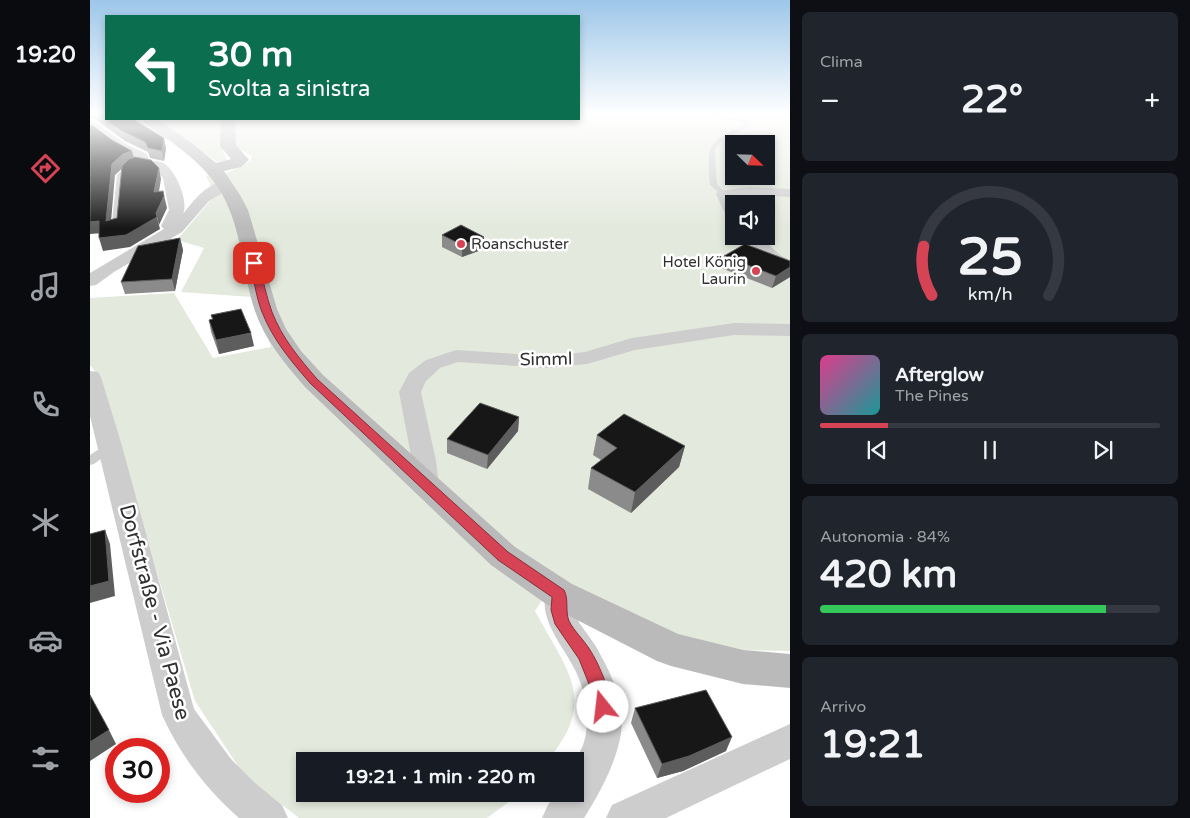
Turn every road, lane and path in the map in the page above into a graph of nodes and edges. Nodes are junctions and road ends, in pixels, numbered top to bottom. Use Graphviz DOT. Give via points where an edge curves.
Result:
graph roads {
  1 [pos="131,152"];
  2 [pos="194,152"];
  3 [pos="234,152"];
  4 [pos="712,152"];
  5 [pos="143,163"];
  6 [pos="212,169"];
  7 [pos="226,186"];
  8 [pos="790,193"];
  9 [pos="723,194"];
  10 [pos="725,199"];
  11 [pos="176,229"];
  12 [pos="114,230"];
  13 [pos="760,245"];
  14 [pos="790,267"];
  15 [pos="90,281"];
  16 [pos="790,330"];
  17 [pos="90,377"];
  18 [pos="100,454"];
  19 [pos="426,486"];
  20 [pos="559,594"];
  21 [pos="790,671"];
  22 [pos="790,741"];
  23 [pos="269,818"];
  24 [pos="560,818"];
  25 [pos="625,818"];
  1 -- 5 [label="street" via="142,158"];
  2 -- 6 [label="main road"];
  3 -- 6 [label="main road" via="241,160 236,164"];
  4 -- 9 [label="lane" via="714,185"];
  5 -- 11 [label="street" via="158,166 170,177 177,210 169,226"];
  5 -- 12 [label="lane" via="129,167 120,175"];
  6 -- 7 [label="main road"];
  7 -- 11 [label="street" via="208,193"];
  7 -- 19 [label="main road" via="248,231 266,311 290,355"];
  8 -- 9 [label="street" via="750,191"];
  9 -- 10 [label="street"];
  11 -- 15 [label="street"];
  13 -- 14 [label="street" via="774,259"];
  16 -- 19 [label="street, Simml" via="734,329 632,344 587,358 546,362 456,356 433,364 416,378 410,392"];
  17 -- 18 [label="street, Dorfstraße - Via Paese"];
  18 -- 23 [label="street, Dorfstraße - Via Paese" via="179,715 193,740 226,783"];
  19 -- 20 [label="main road" via="503,556"];
  20 -- 21 [label="main road" via="671,649 743,667"];
  20 -- 24 [label="street" via="558,610 563,624 585,656 601,694 605,719 592,765 581,789"];
  22 -- 25 [label="street"];
}
